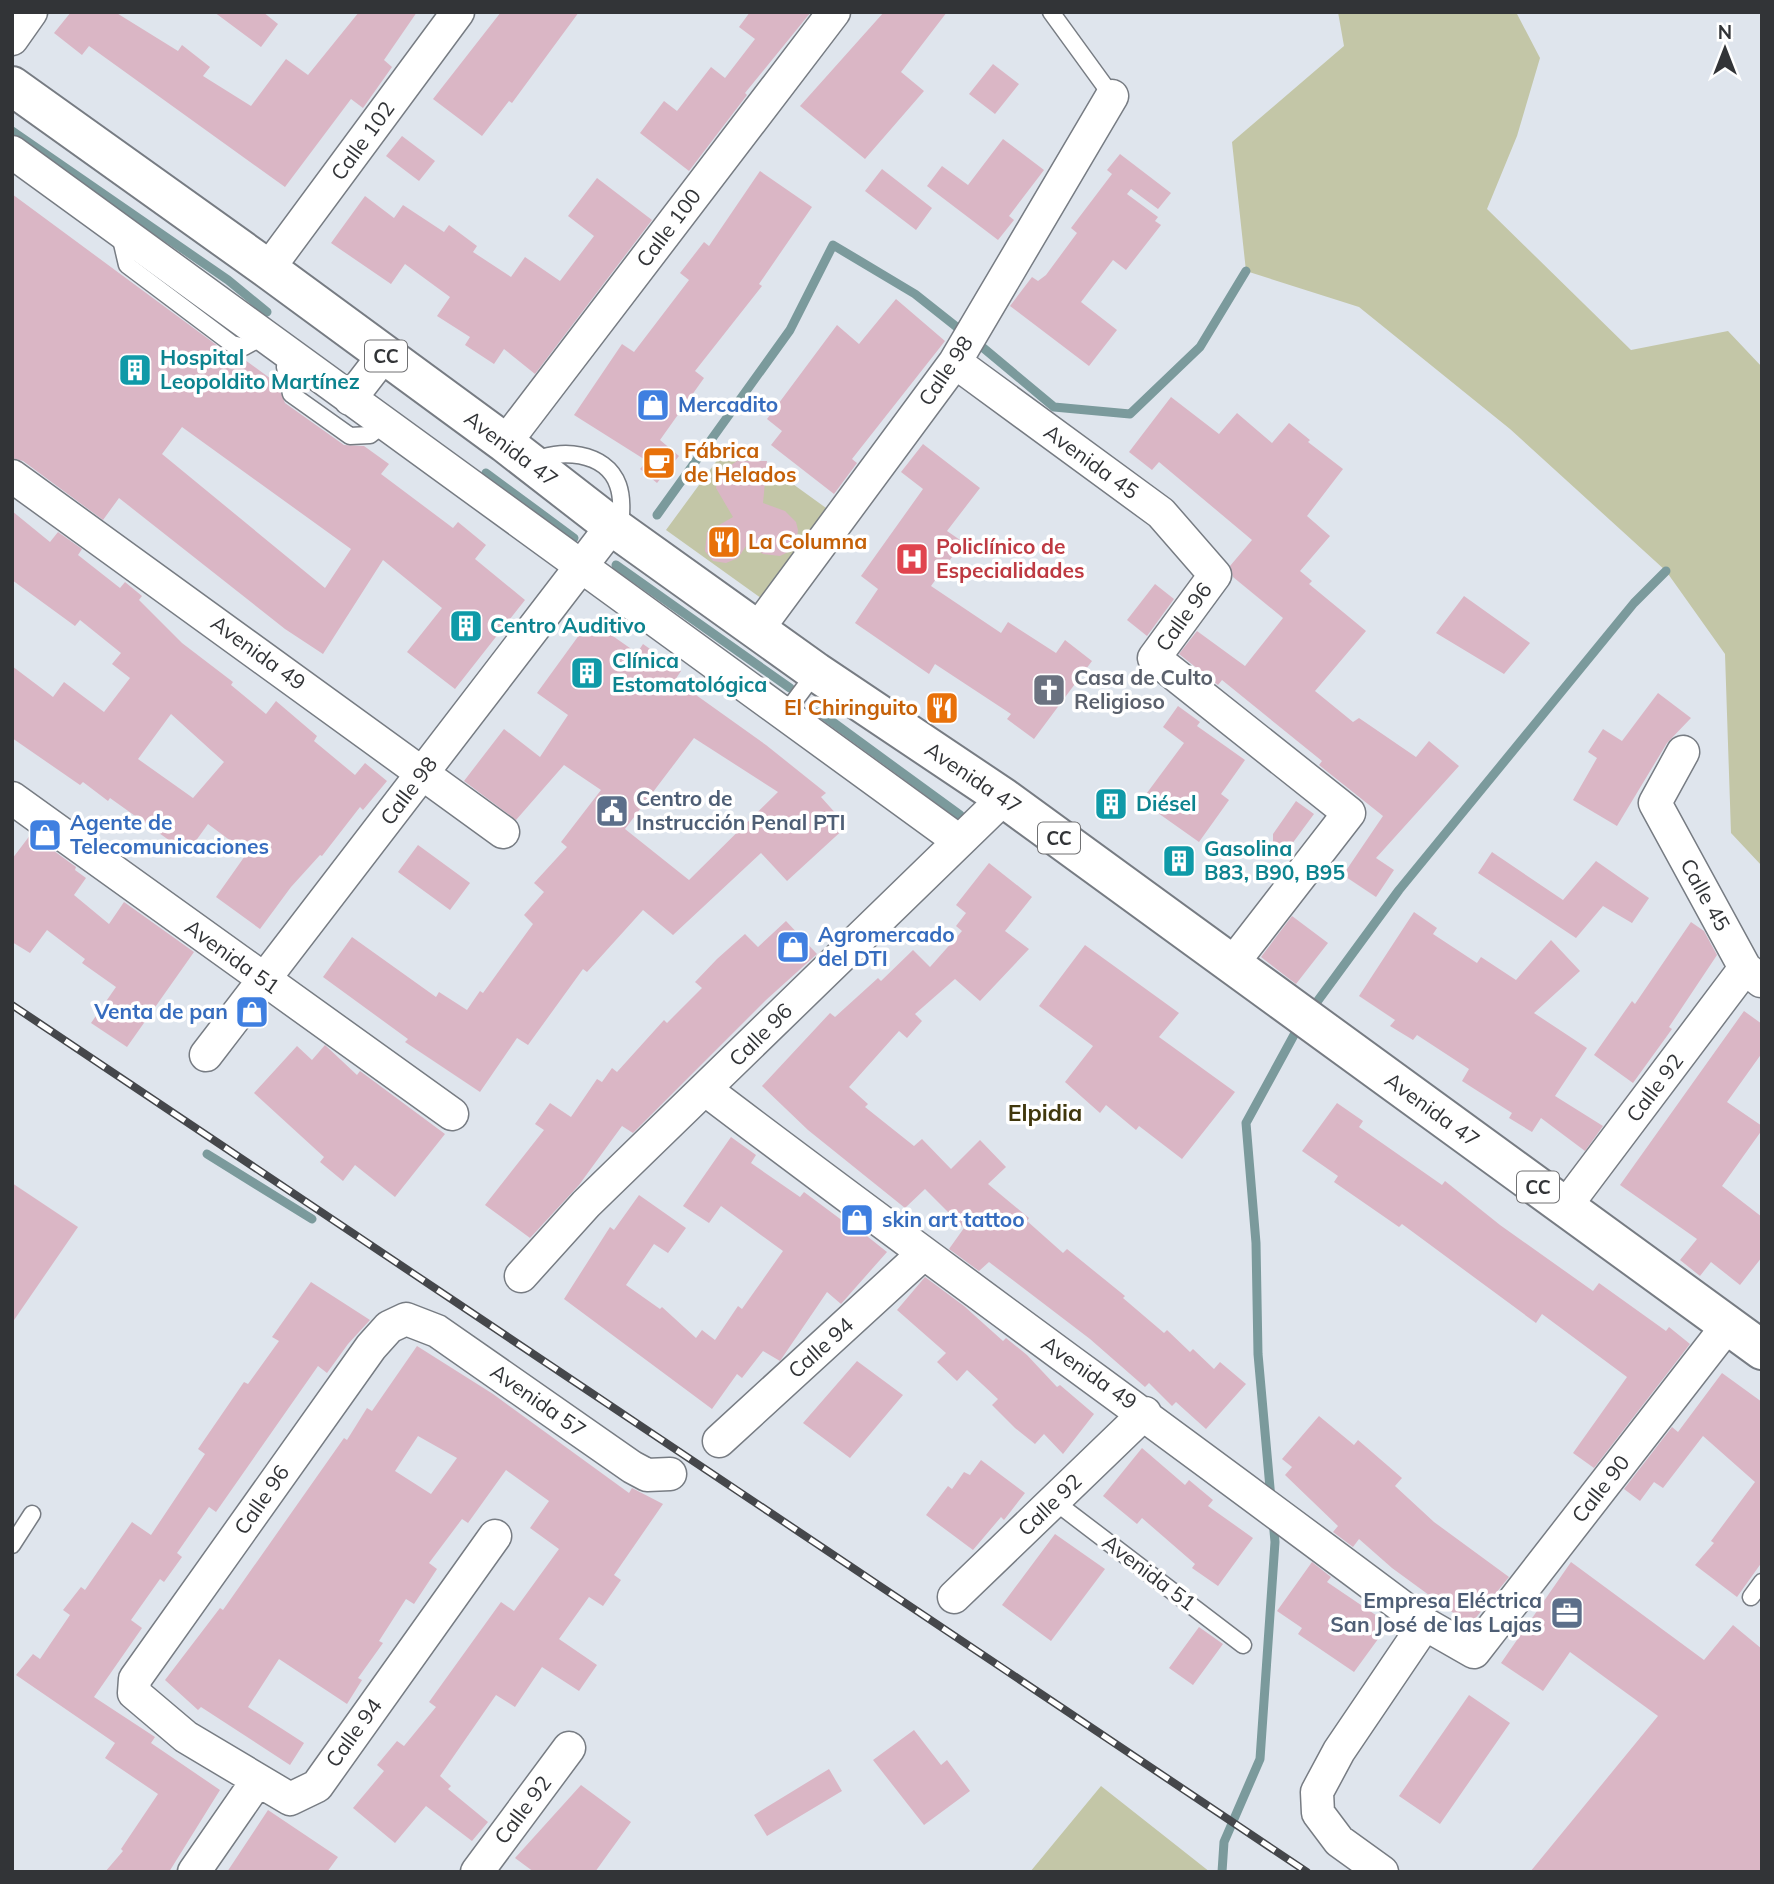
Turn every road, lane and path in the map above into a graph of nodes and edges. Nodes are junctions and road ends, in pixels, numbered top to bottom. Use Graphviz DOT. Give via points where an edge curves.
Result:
graph roads {
  1 [pos="31,12"];
  2 [pos="458,12"];
  3 [pos="834,12"];
  4 [pos="1051,12"];
  5 [pos="12,39"];
  6 [pos="12,86"];
  7 [pos="1112,96"];
  8 [pos="12,152"];
  9 [pos="268,269"];
  10 [pos="384,355"];
  11 [pos="292,357"];
  12 [pos="955,362"];
  13 [pos="350,399"];
  14 [pos="384,424"];
  15 [pos="518,453"];
  16 [pos="12,476"];
  17 [pos="616,529"];
  18 [pos="581,567"];
  19 [pos="1215,575"];
  20 [pos="757,630"];
  21 [pos="816,672"];
  22 [pos="784,715"];
  23 [pos="1683,752"];
  24 [pos="424,772"];
  25 [pos="12,798"];
  26 [pos="1004,798"];
  27 [pos="503,832"];
  28 [pos="959,842"];
  29 [pos="1232,964"];
  30 [pos="1753,975"];
  31 [pos="264,980"];
  32 [pos="206,1055"];
  33 [pos="706,1090"];
  34 [pos="452,1114"];
  35 [pos="1565,1207"];
  36 [pos="922,1255"];
  37 [pos="521,1276"];
  38 [pos="406,1319"];
  39 [pos="1728,1325"];
  40 [pos="1762,1350"];
  41 [pos="1145,1413"];
  42 [pos="719,1441"];
  43 [pos="670,1474"];
  44 [pos="1054,1501"];
  45 [pos="32,1514"];
  46 [pos="495,1536"];
  47 [pos="12,1545"];
  48 [pos="1762,1581"];
  49 [pos="954,1597"];
  50 [pos="1751,1597"];
  51 [pos="1425,1624"];
  52 [pos="1243,1645"];
  53 [pos="1474,1652"];
  54 [pos="569,1748"];
  55 [pos="257,1781"];
  56 [pos="194,1872"];
  57 [pos="477,1872"];
  58 [pos="1382,1872"];
  1 -- 5 [label="street"];
  2 -- 9 [label="street, Calle 102"];
  3 -- 15 [label="street, Calle 100"];
  4 -- 7 [label="lane"];
  6 -- 9 [label="main road, Avenida 47 / CC"];
  7 -- 12 [label="street, Calle 98"];
  8 -- 11 [label="street"];
  9 -- 10 [label="main road, Avenida 47 / CC"];
  10 -- 13 [label="street"];
  10 -- 15 [label="main road, Avenida 47 / CC"];
  11 -- 13 [label="street"];
  11 -- 14 [label="lane" via="285,367 291,394 350,436 370,435"];
  12 -- 19 [label="street, Avenida 45" via="1161,513"];
  12 -- 20 [label="street, Calle 98"];
  13 -- 14 [label="street"];
  14 -- 18 [label="street"];
  15 -- 17 [label="main road, Avenida 47 / CC"];
  16 -- 24 [label="street, Avenida 49"];
  17 -- 18 [label="street, Calle 98"];
  17 -- 20 [label="main road, Avenida 47 / CC"];
  18 -- 22 [label="street"];
  18 -- 24 [label="street, Calle 98"];
  19 -- 29 [label="street, Calle 96" via="1154,659 1349,813"];
  20 -- 21 [label="main road, Avenida 47 / CC"];
  21 -- 22 [label="lane"];
  21 -- 26 [label="main road, Avenida 47 / CC"];
  22 -- 28 [label="street"];
  23 -- 30 [label="street, Calle 45" via="1655,803"];
  24 -- 27 [label="street, Avenida 49"];
  24 -- 31 [label="street, Calle 98"];
  25 -- 31 [label="street, Avenida 51"];
  26 -- 28 [label="street, Calle 96"];
  26 -- 29 [label="main road, Avenida 47 / CC"];
  28 -- 33 [label="street, Calle 96"];
  29 -- 35 [label="main road, Avenida 47 / CC"];
  30 -- 35 [label="street, Calle 92"];
  31 -- 32 [label="street, Calle 98"];
  31 -- 34 [label="street, Avenida 51"];
  33 -- 36 [label="street, Avenida 49"];
  33 -- 37 [label="street, Calle 96" via="586,1204"];
  35 -- 39 [label="main road, Avenida 47 / CC"];
  36 -- 41 [label="street, Avenida 49"];
  36 -- 42 [label="street, Calle 94"];
  38 -- 43 [label="street, Avenida 57" via="437,1331 632,1467 647,1475"];
  38 -- 55 [label="street, Calle 96" via="389,1327 371,1347 135,1679 134,1693 186,1737"];
  39 -- 40 [label="main road, Avenida 47 / CC"];
  39 -- 53 [label="street, Calle 90"];
  41 -- 44 [label="street, Calle 92"];
  41 -- 51 [label="street, Avenida 49"];
  44 -- 49 [label="street, Calle 92"];
  44 -- 52 [label="lane, Avenida 51"];
  45 -- 47 [label="lane"];
  46 -- 55 [label="street, Calle 94" via="317,1786 290,1799"];
  48 -- 50 [label="lane"];
  51 -- 53 [label="street, Avenida 49"];
  51 -- 58 [label="street" via="1339,1751 1317,1792 1318,1812 1339,1841"];
  54 -- 57 [label="street, Calle 92"];
  55 -- 56 [label="street"];
}
